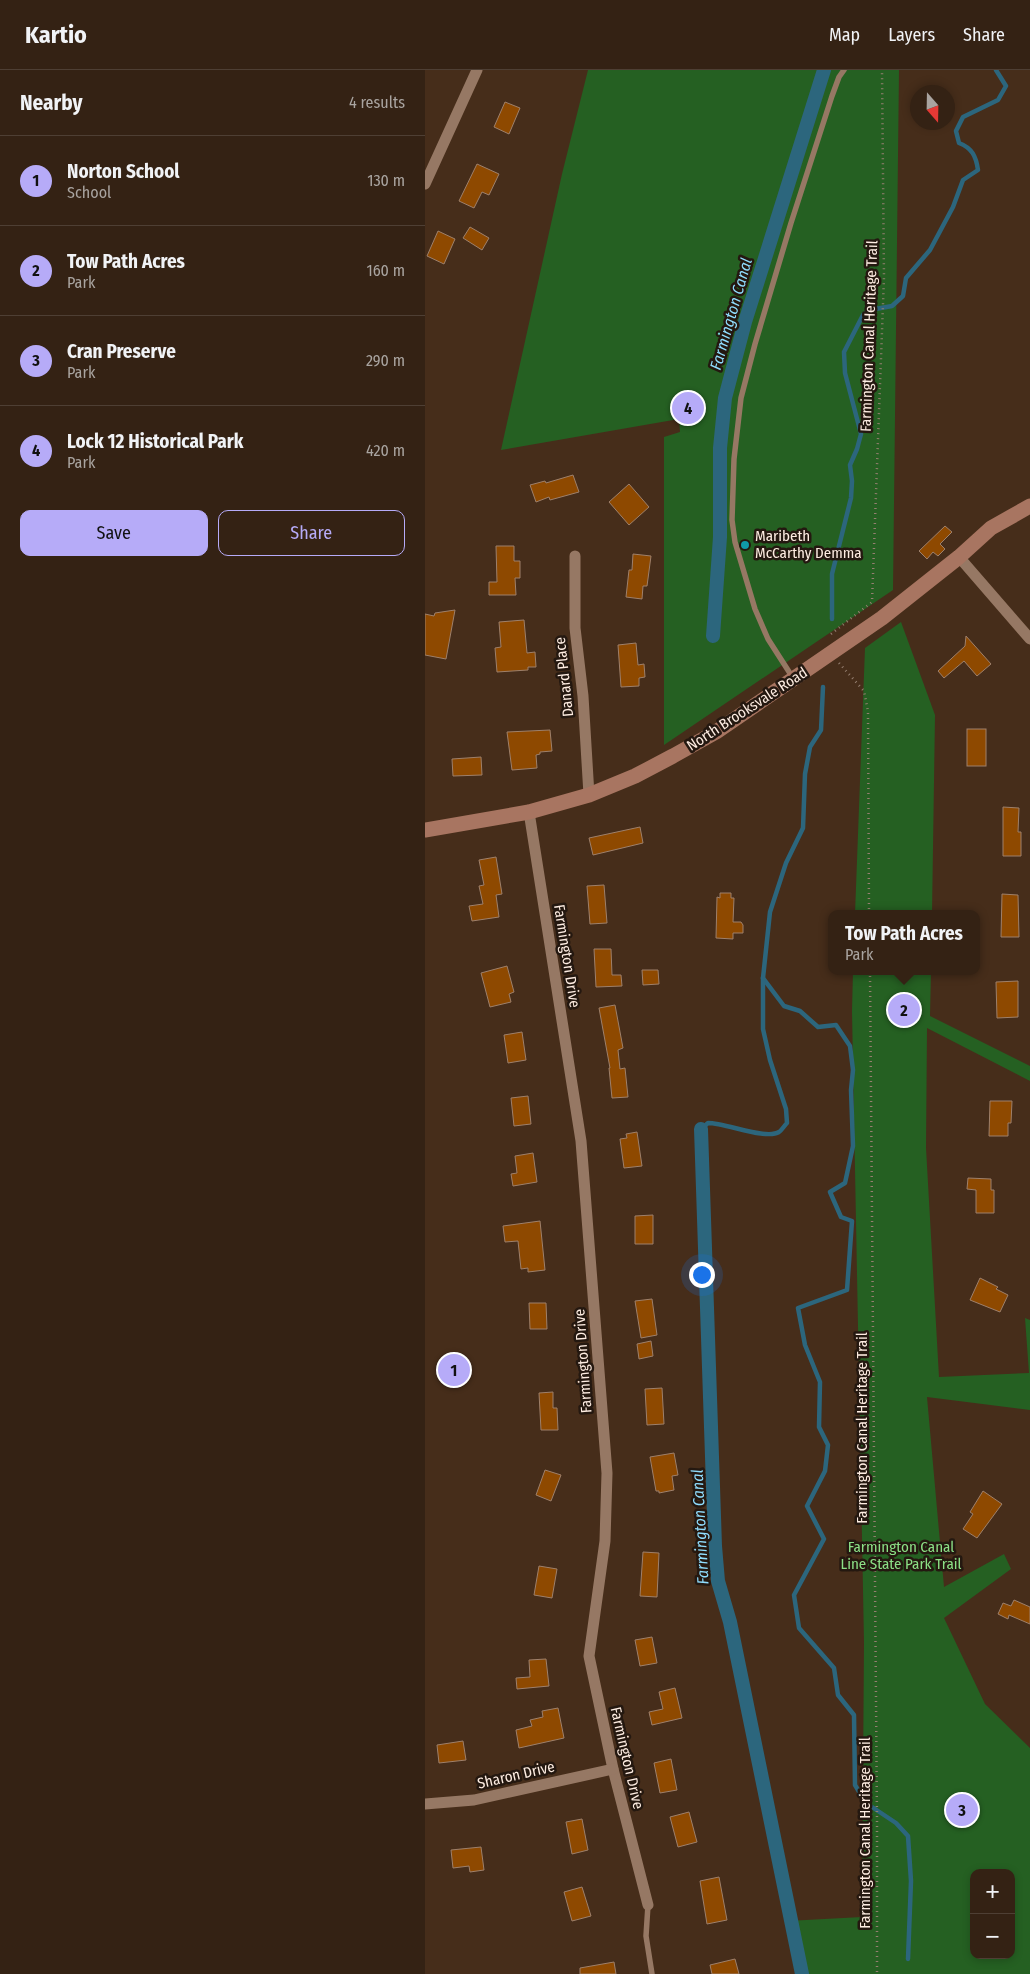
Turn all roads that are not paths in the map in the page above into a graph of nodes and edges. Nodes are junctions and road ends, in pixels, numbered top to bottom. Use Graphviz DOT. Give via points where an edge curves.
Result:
graph roads {
  1 [pos="477,70"];
  2 [pos="844,70"];
  3 [pos="425,184"];
  4 [pos="1030,506"];
  5 [pos="575,556"];
  6 [pos="959,557"];
  7 [pos="1030,639"];
  8 [pos="794,680"];
  9 [pos="589,795"];
  10 [pos="529,812"];
  11 [pos="425,830"];
  12 [pos="613,1769"];
  13 [pos="425,1804"];
  14 [pos="648,1904"];
  15 [pos="652,1974"];
  1 -- 3 [label="street"];
  2 -- 8 [label="lane" via="829,105 755,344 741,398 734,459 732,520 735,542 755,610 768,639"];
  4 -- 6 [label="main road, North Brooksvale Road" via="991,528"];
  5 -- 9 [label="street, Danard Place" via="575,628"];
  6 -- 7 [label="street"];
  6 -- 8 [label="main road, North Brooksvale Road" via="882,618"];
  8 -- 9 [label="main road, North Brooksvale Road" via="716,732 635,776"];
  9 -- 10 [label="main road, North Brooksvale Road"];
  10 -- 11 [label="main road, North Brooksvale Road"];
  10 -- 12 [label="street, Farmington Drive" via="581,1141 607,1473 605,1541 589,1656"];
  12 -- 13 [label="street, Sharon Drive" via="473,1800"];
  12 -- 14 [label="street, Farmington Drive"];
  14 -- 15 [label="lane" via="646,1936"];
}
